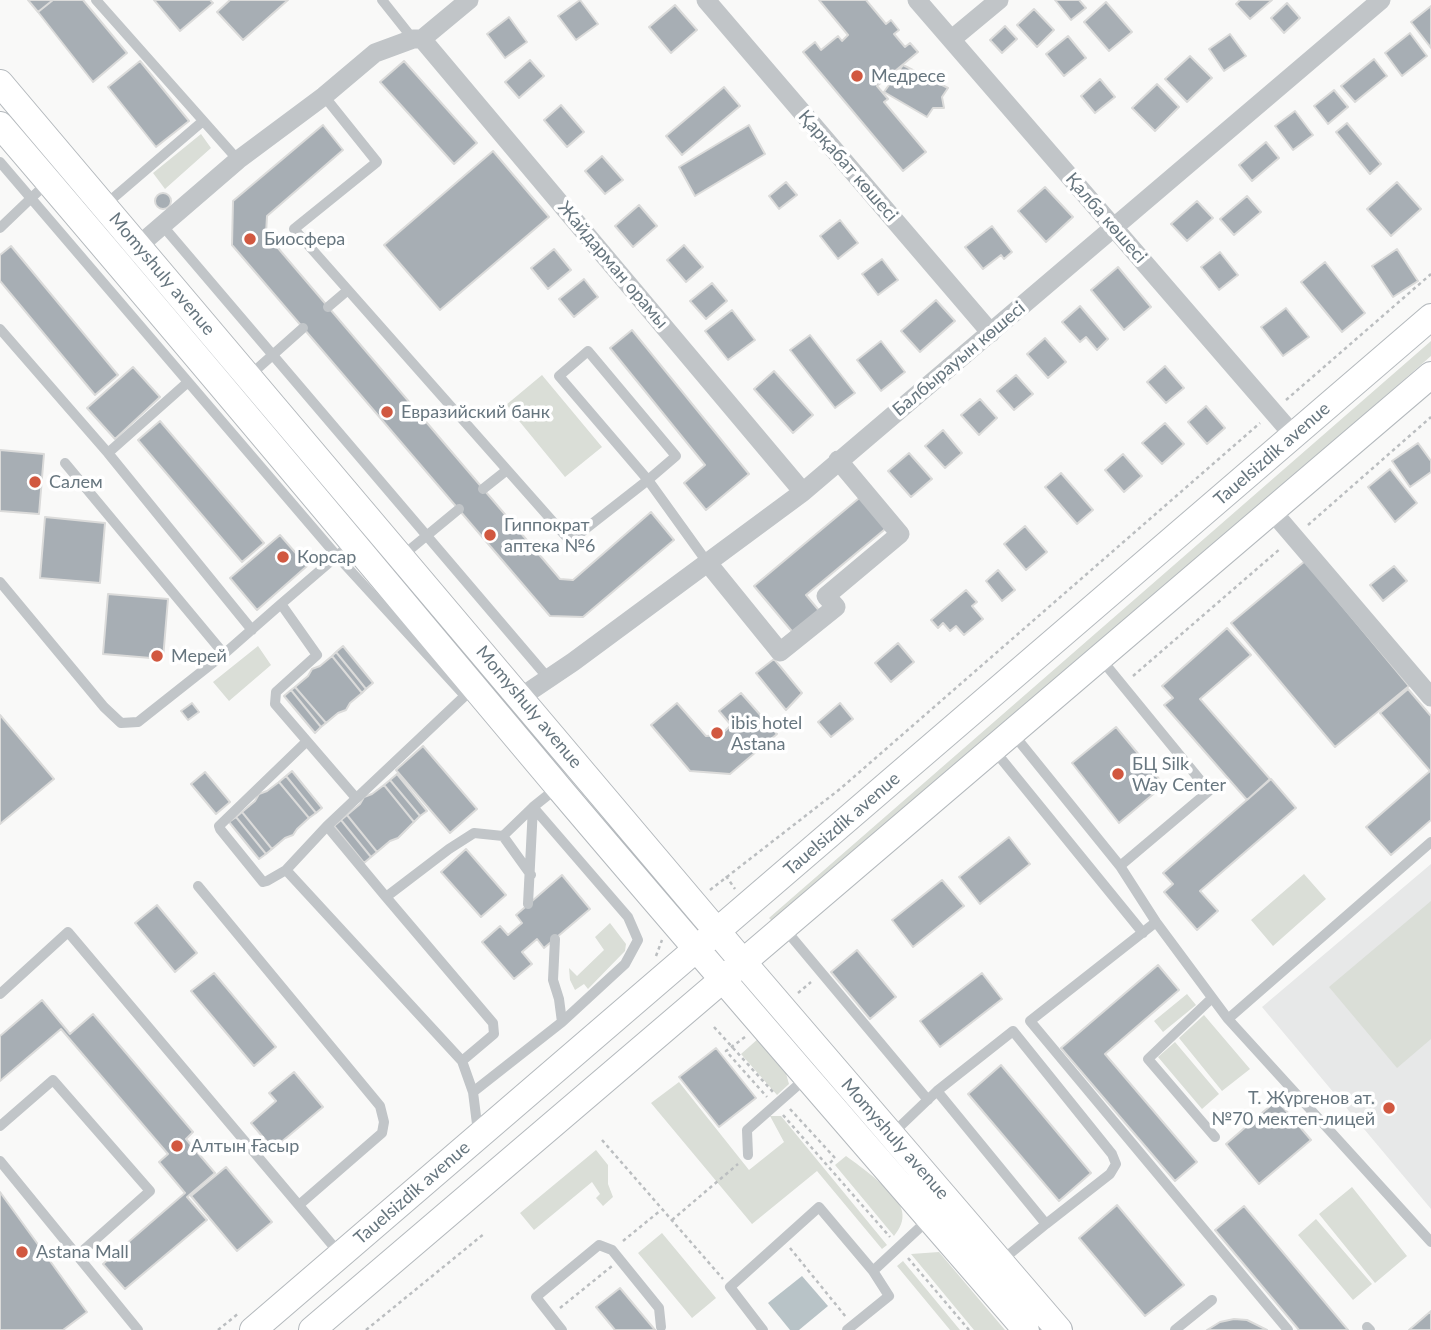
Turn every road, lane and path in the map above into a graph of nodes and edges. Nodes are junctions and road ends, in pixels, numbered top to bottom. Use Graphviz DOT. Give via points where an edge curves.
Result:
graph roads {
  1 [pos="96,0"];
  2 [pos="382,0"];
  3 [pos="469,0"];
  4 [pos="706,0"];
  5 [pos="917,0"];
  6 [pos="999,0"];
  7 [pos="1381,0"];
  8 [pos="417,39"];
  9 [pos="953,40"];
  10 [pos="0,83"];
  11 [pos="324,96"];
  12 [pos="203,121"];
  13 [pos="0,125"];
  14 [pos="238,160"];
  15 [pos="0,162"];
  16 [pos="40,190"];
  17 [pos="104,206"];
  18 [pos="162,225"];
  19 [pos="0,228"];
  20 [pos="1115,228"];
  21 [pos="128,254"];
  22 [pos="1431,274"];
  23 [pos="348,290"];
  24 [pos="328,307"];
  25 [pos="1431,317"];
  26 [pos="303,328"];
  27 [pos="0,329"];
  28 [pos="991,333"];
  29 [pos="273,355"];
  30 [pos="1431,375"];
  31 [pos="249,376"];
  32 [pos="188,382"];
  33 [pos="1273,411"];
  34 [pos="1431,417"];
  35 [pos="1294,436"];
  36 [pos="108,453"];
  37 [pos="838,460"];
  38 [pos="65,463"];
  39 [pos="507,470"];
  40 [pos="648,480"];
  41 [pos="483,489"];
  42 [pos="803,492"];
  43 [pos="459,509"];
  44 [pos="1272,511"];
  45 [pos="427,536"];
  46 [pos="1295,537"];
  47 [pos="345,550"];
  48 [pos="401,557"];
  49 [pos="707,562"];
  50 [pos="0,582"];
  51 [pos="281,604"];
  52 [pos="252,630"];
  53 [pos="224,654"];
  54 [pos="1100,658"];
  55 [pos="548,678"];
  56 [pos="1122,685"];
  57 [pos="470,691"];
  58 [pos="520,697"];
  59 [pos="1431,697"];
  60 [pos="1003,741"];
  61 [pos="306,742"];
  62 [pos="558,787"];
  63 [pos="356,799"];
  64 [pos="533,807"];
  65 [pos="327,826"];
  66 [pos="503,836"];
  67 [pos="1431,842"];
  68 [pos="1120,866"];
  69 [pos="286,870"];
  70 [pos="531,876"];
  71 [pos="726,876"];
  72 [pos="198,886"];
  73 [pos="704,895"];
  74 [pos="386,897"];
  75 [pos="741,898"];
  76 [pos="528,904"];
  77 [pos="1156,922"];
  78 [pos="783,928"];
  79 [pos="718,931"];
  80 [pos="1143,933"];
  81 [pos="555,939"];
  82 [pos="697,949"];
  83 [pos="743,962"];
  84 [pos="816,978"];
  85 [pos="723,980"];
  86 [pos="0,994"];
  87 [pos="793,998"];
  88 [pos="1212,998"];
  89 [pos="1228,1018"];
  90 [pos="1030,1021"];
  91 [pos="562,1022"];
  92 [pos="1013,1031"];
  93 [pos="750,1033"];
  94 [pos="462,1060"];
  95 [pos="806,1078"];
  96 [pos="937,1091"];
  97 [pos="473,1092"];
  98 [pos="928,1100"];
  99 [pos="775,1106"];
  100 [pos="0,1126"];
  101 [pos="891,1134"];
  102 [pos="478,1135"];
  103 [pos="1215,1137"];
  104 [pos="601,1140"];
  105 [pos="748,1155"];
  106 [pos="0,1161"];
  107 [pos="299,1205"];
  108 [pos="662,1209"];
  109 [pos="930,1219"];
  110 [pos="672,1220"];
  111 [pos="1046,1224"];
  112 [pos="485,1233"];
  113 [pos="783,1239"];
  114 [pos="1431,1242"];
  115 [pos="899,1248"];
  116 [pos="612,1250"];
  117 [pos="78,1255"];
  118 [pos="341,1255"];
  119 [pos="620,1260"];
  120 [pos="1000,1261"];
  121 [pos="873,1271"];
  122 [pos="730,1287"];
  123 [pos="1212,1300"];
  124 [pos="550,1315"];
  125 [pos="661,1327"];
  126 [pos="850,1328"];
  127 [pos="138,1330"];
  128 [pos="253,1330"];
  129 [pos="312,1330"];
  130 [pos="366,1330"];
  131 [pos="562,1330"];
  132 [pos="763,1330"];
  133 [pos="969,1330"];
  134 [pos="1026,1330"];
  135 [pos="1059,1330"];
  136 [pos="1175,1330"];
  137 [pos="1288,1330"];
  1 -- 12 [label="lane"];
  2 -- 8 [label="lane"];
  3 -- 8 [label="street"];
  4 -- 28 [label="street, Қарқабат көшесі"];
  5 -- 9 [label="street, Қалба көшесі"];
  6 -- 9 [label="street"];
  7 -- 20 [label="street, Балбырауын көшесі"];
  8 -- 11 [label="street" via="375,53"];
  8 -- 42 [label="street, Жайдарман орамы"];
  9 -- 20 [label="street, Қалба көшесі"];
  10 -- 17 [label="main road, Momyshuly avenue"];
  11 -- 14 [label="street"];
  11 -- 23 [label="lane" via="377,162 294,229"];
  12 -- 14 [label="lane"];
  12 -- 17 [label="lane"];
  13 -- 16 [label="main road, Momyshuly avenue"];
  14 -- 18 [label="street"];
  15 -- 16 [label="lane"];
  16 -- 19 [label="lane"];
  16 -- 21 [label="main road, Momyshuly avenue"];
  16 -- 32 [label="lane"];
  17 -- 21 [label="main road, Momyshuly avenue"];
  18 -- 21 [label="street"];
  18 -- 29 [label="lane"];
  20 -- 28 [label="street, Балбырауын көшесі"];
  20 -- 33 [label="street, Қалба көшесі"];
  21 -- 31 [label="main road, Momyshuly avenue"];
  21 -- 47 [label="main road, Momyshuly avenue"];
  22 -- 33 [label="path"];
  23 -- 24 [label="lane"];
  23 -- 39 [label="lane"];
  25 -- 35 [label="main road, Tauelsizdik avenue"];
  26 -- 29 [label="lane"];
  27 -- 36 [label="lane"];
  28 -- 37 [label="street, Балбырауын көшесі"];
  29 -- 31 [label="lane"];
  29 -- 45 [label="lane"];
  30 -- 44 [label="main road"];
  31 -- 48 [label="main road, Momyshuly avenue"];
  32 -- 36 [label="lane"];
  32 -- 47 [label="lane"];
  33 -- 35 [label="street, Қалба көшесі"];
  33 -- 71 [label="path" via="840,789"];
  34 -- 46 [label="path"];
  35 -- 79 [label="main road, Tauelsizdik avenue"];
  36 -- 52 [label="lane"];
  37 -- 42 [label="street, Балбырауын көшесі"];
  37 -- 49 [label="street" via="900,534 826,596 836,607 789,645 780,652"];
  38 -- 53 [label="lane"];
  39 -- 40 [label="lane" via="570,541"];
  39 -- 41 [label="lane"];
  40 -- 40 [label="lane" via="676,456 588,352 559,376"];
  40 -- 49 [label="lane"];
  42 -- 49 [label="street, Балбырауын көшесі"];
  43 -- 45 [label="lane"];
  44 -- 46 [label="street"];
  44 -- 54 [label="main road"];
  45 -- 48 [label="lane"];
  45 -- 55 [label="lane"];
  46 -- 56 [label="path"];
  46 -- 59 [label="street"];
  47 -- 51 [label="lane"];
  47 -- 57 [label="main road, Momyshuly avenue"];
  48 -- 58 [label="main road, Momyshuly avenue"];
  49 -- 55 [label="street, Балбырауын көшесі"];
  50 -- 53 [label="lane" via="121,723 138,722"];
  51 -- 52 [label="lane"];
  51 -- 61 [label="lane" via="317,655 275,698"];
  52 -- 53 [label="lane"];
  54 -- 56 [label="lane"];
  54 -- 60 [label="main road"];
  55 -- 58 [label="street, Балбырауын көшесі"];
  56 -- 68 [label="lane" via="1209,791"];
  57 -- 62 [label="main road, Momyshuly avenue"];
  57 -- 63 [label="lane"];
  58 -- 79 [label="main road, Momyshuly avenue"];
  60 -- 68 [label="lane"];
  60 -- 78 [label="main road"];
  60 -- 80 [label="lane"];
  61 -- 63 [label="lane"];
  61 -- 69 [label="lane" via="219,826 262,881"];
  62 -- 64 [label="lane"];
  62 -- 82 [label="main road, Momyshuly avenue"];
  63 -- 65 [label="lane"];
  64 -- 66 [label="lane"];
  64 -- 70 [label="lane"];
  64 -- 91 [label="lane" via="628,917 638,940 625,964"];
  65 -- 69 [label="lane"];
  65 -- 74 [label="lane"];
  66 -- 70 [label="lane"];
  66 -- 74 [label="lane" via="474,833"];
  67 -- 89 [label="lane"];
  68 -- 77 [label="lane"];
  69 -- 94 [label="lane"];
  70 -- 76 [label="lane"];
  71 -- 73 [label="path"];
  71 -- 75 [label="path"];
  72 -- 107 [label="lane" via="380,1106 382,1133"];
  74 -- 94 [label="lane" via="493,1023 494,1034"];
  77 -- 80 [label="lane"];
  77 -- 88 [label="lane"];
  78 -- 83 [label="main road"];
  78 -- 98 [label="lane"];
  79 -- 82 [label="main road, Tauelsizdik avenue"];
  79 -- 83 [label="main road, Momyshuly avenue"];
  80 -- 90 [label="lane"];
  81 -- 91 [label="lane" via="552,980"];
  82 -- 85 [label="main road, Momyshuly avenue"];
  82 -- 102 [label="main road, Tauelsizdik avenue"];
  83 -- 85 [label="main road"];
  83 -- 101 [label="main road, Momyshuly avenue"];
  84 -- 87 [label="path"];
  85 -- 95 [label="main road, Momyshuly avenue"];
  85 -- 129 [label="main road"];
  86 -- 107 [label="lane" via="68,932"];
  88 -- 89 [label="lane"];
  88 -- 103 [label="lane" via="1147,1059"];
  89 -- 114 [label="lane"];
  90 -- 92 [label="lane"];
  90 -- 137 [label="lane"];
  91 -- 97 [label="lane"];
  92 -- 96 [label="lane"];
  92 -- 111 [label="lane" via="1117,1161 1110,1174"];
  93 -- 99 [label="path" via="726,1051"];
  94 -- 97 [label="lane"];
  95 -- 99 [label="lane"];
  95 -- 109 [label="main road, Momyshuly avenue"];
  96 -- 98 [label="lane"];
  96 -- 111 [label="lane"];
  97 -- 102 [label="lane"];
  98 -- 101 [label="lane"];
  99 -- 105 [label="lane" via="747,1130"];
  99 -- 115 [label="path"];
  100 -- 117 [label="lane" via="52,1080 150,1191"];
  101 -- 120 [label="main road, Momyshuly avenue"];
  102 -- 118 [label="main road, Tauelsizdik avenue"];
  104 -- 108 [label="path"];
  105 -- 110 [label="path"];
  106 -- 117 [label="lane"];
  107 -- 118 [label="lane"];
  108 -- 110 [label="path"];
  108 -- 116 [label="path"];
  109 -- 115 [label="lane"];
  109 -- 134 [label="main road, Momyshuly avenue"];
  110 -- 122 [label="path"];
  111 -- 120 [label="lane"];
  112 -- 130 [label="path"];
  113 -- 121 [label="lane" via="819,1207"];
  113 -- 122 [label="lane"];
  113 -- 126 [label="path"];
  115 -- 121 [label="lane"];
  115 -- 133 [label="path"];
  116 -- 119 [label="lane"];
  116 -- 124 [label="lane" via="599,1245 536,1297"];
  117 -- 127 [label="lane"];
  118 -- 128 [label="main road, Tauelsizdik avenue"];
  119 -- 124 [label="path"];
  119 -- 125 [label="lane" via="659,1308"];
  120 -- 135 [label="main road, Momyshuly avenue"];
  121 -- 126 [label="lane" via="889,1296"];
  122 -- 132 [label="lane"];
  123 -- 136 [label="lane"];
  124 -- 131 [label="lane"];
}
